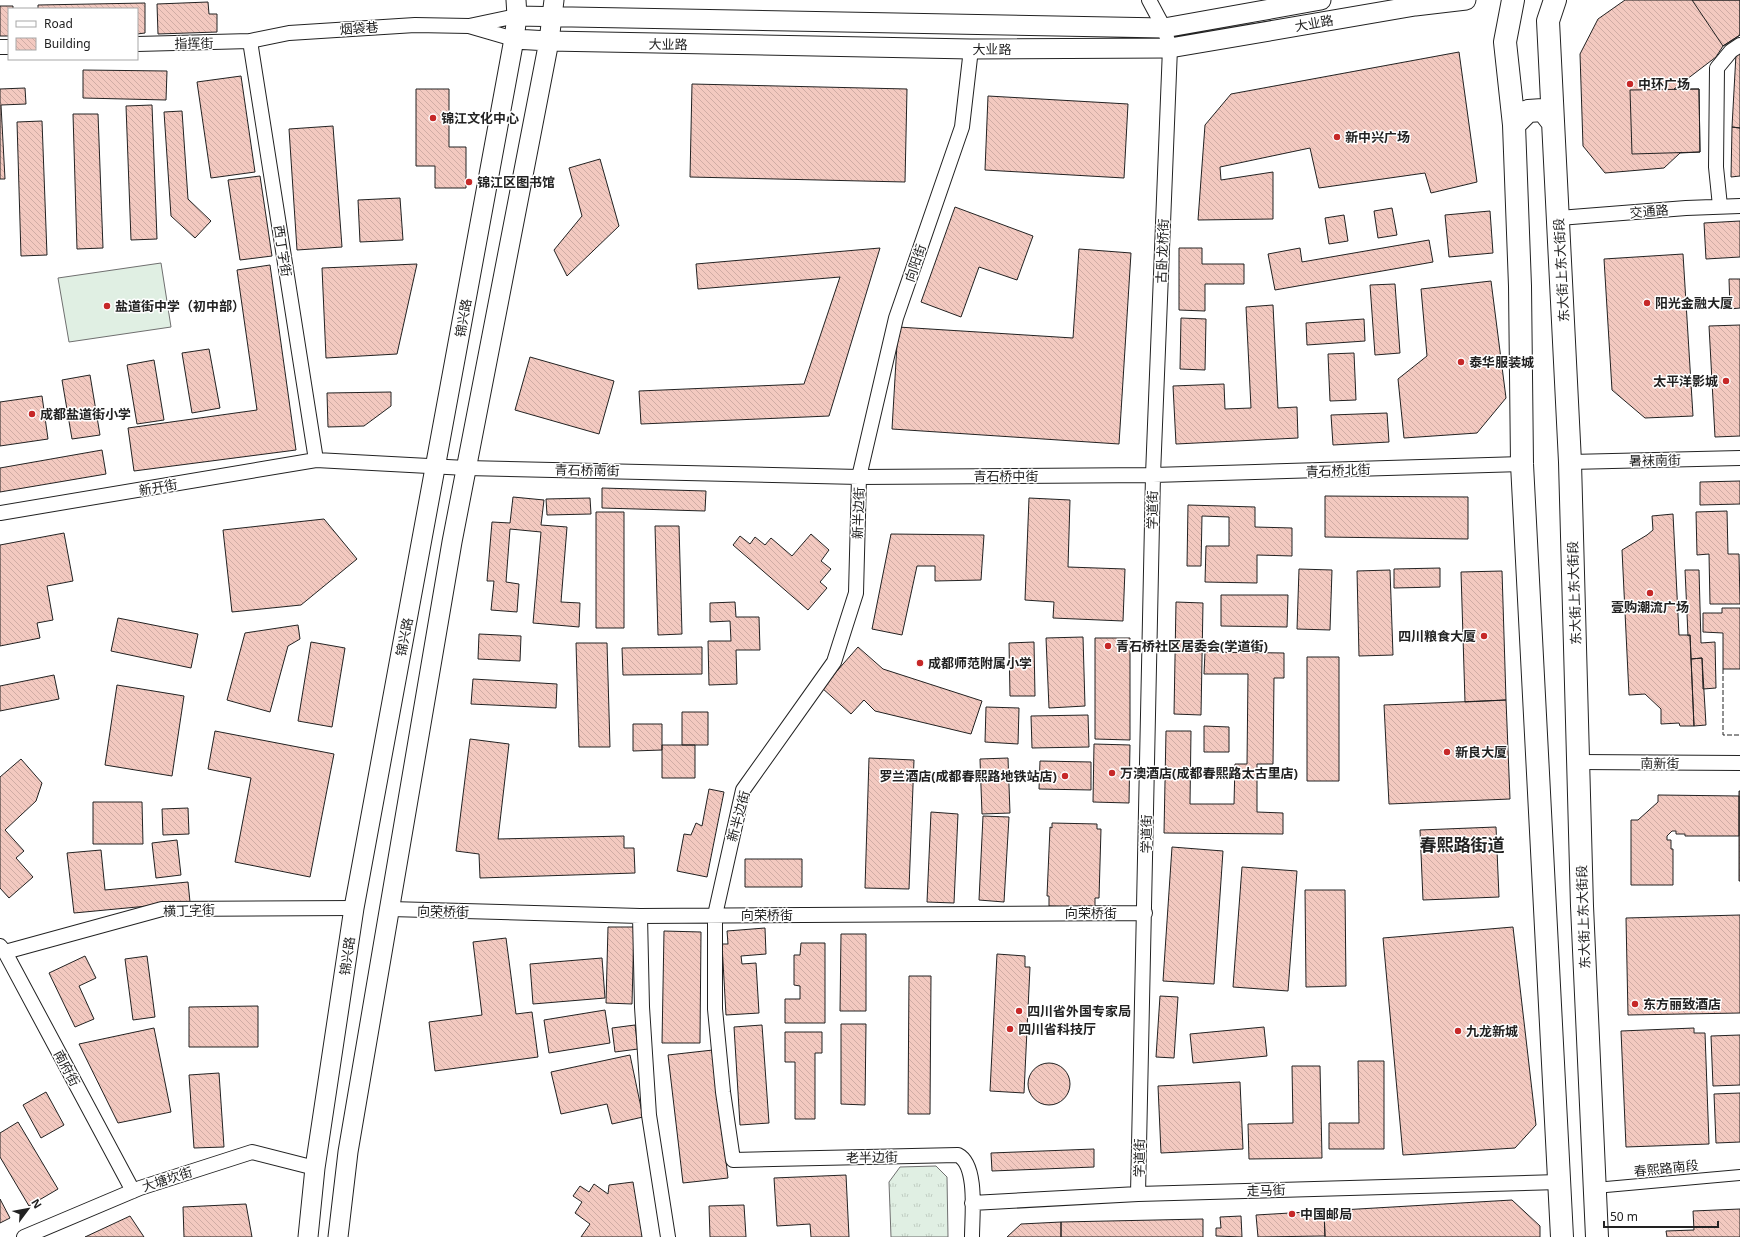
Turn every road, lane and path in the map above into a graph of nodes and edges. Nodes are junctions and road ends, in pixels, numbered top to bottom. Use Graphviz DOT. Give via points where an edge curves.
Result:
graph roads {
  1 [pos="1149,0"];
  2 [pos="1321,0"];
  3 [pos="1466,0"];
  4 [pos="1513,0"];
  5 [pos="1555,0"];
  6 [pos="516,8"];
  7 [pos="553,9"];
  8 [pos="469,26"];
  9 [pos="1164,28"];
  10 [pos="514,39"];
  11 [pos="250,41"];
  12 [pos="549,41"];
  13 [pos="138,44"];
  14 [pos="1740,45"];
  15 [pos="1170,48"];
  16 [pos="971,49"];
  17 [pos="1553,124"];
  18 [pos="1514,125"];
  19 [pos="1720,206"];
  20 [pos="1740,206"];
  21 [pos="1558,218"];
  22 [pos="1740,458"];
  23 [pos="316,460"];
  24 [pos="1570,462"];
  25 [pos="1522,464"];
  26 [pos="436,466"];
  27 [pos="466,468"];
  28 [pos="1153,475"];
  29 [pos="859,477"];
  30 [pos="0,514"];
  31 [pos="1579,762"];
  32 [pos="1740,763"];
  33 [pos="354,908"];
  34 [pos="390,909"];
  35 [pos="1145,913"];
  36 [pos="715,915"];
  37 [pos="640,916"];
  38 [pos="2,949"];
  39 [pos="733,1160"];
  40 [pos="315,1168"];
  41 [pos="1740,1175"];
  42 [pos="1559,1182"];
  43 [pos="1595,1188"];
  44 [pos="133,1191"];
  45 [pos="1138,1194"];
  46 [pos="972,1203"];
  47 [pos="24,1237"];
  48 [pos="308,1237"];
  49 [pos="338,1237"];
  50 [pos="668,1237"];
  51 [pos="972,1237"];
  52 [pos="1562,1237"];
  53 [pos="1597,1237"];
  1 -- 9 [label="street, 古卧龙桥街"];
  2 -- 9 [label="main road, 大业路"];
  3 -- 15 [label="main road, 大业路" via="1415,6"];
  4 -- 18 [label="main road" via="1505,42"];
  5 -- 17 [label="main road, 东大街上东大街段" via="1548,21"];
  6 -- 7 [label="main road, 大业路"];
  6 -- 8 [label="street"];
  6 -- 10 [label="main road, 锦兴路"];
  7 -- 9 [label="main road, 大业路"];
  7 -- 12 [label="main road"];
  8 -- 10 [label="street"];
  8 -- 11 [label="street, 烟袋巷" via="416,25 289,33"];
  9 -- 15 [label="street, 古卧龙桥街"];
  10 -- 12 [label="main road, 大业路"];
  10 -- 26 [label="main road, 锦兴路"];
  11 -- 13 [label="street, 指挥街"];
  11 -- 23 [label="street, 西丁字街"];
  12 -- 16 [label="main road, 大业路"];
  12 -- 27 [label="main road"];
  14 -- 19 [label="street" via="1731,51 1717,68 1716,167"];
  15 -- 16 [label="main road, 大业路"];
  15 -- 28 [label="street, 古卧龙桥街"];
  16 -- 29 [label="street, 向阳街" via="962,127 896,318"];
  17 -- 18 [label="main road" via="1542,110 1528,110"];
  17 -- 21 [label="main road, 东大街上东大街段"];
  18 -- 25 [label="main road" via="1520,286"];
  19 -- 20 [label="street, 交通路"];
  19 -- 21 [label="street, 交通路"];
  21 -- 24 [label="main road, 东大街上东大街段"];
  22 -- 24 [label="street, 暑袜南街"];
  23 -- 26 [label="street, 青石桥南街"];
  23 -- 30 [label="street, 新开街"];
  24 -- 31 [label="main road, 东大街上东大街段"];
  25 -- 28 [label="street, 青石桥北街"];
  25 -- 42 [label="main road"];
  26 -- 27 [label="street, 青石桥南街"];
  26 -- 33 [label="main road, 锦兴路"];
  27 -- 29 [label="street, 青石桥南街"];
  27 -- 34 [label="main road"];
  28 -- 29 [label="street, 青石桥中街"];
  28 -- 35 [label="street, 学道街"];
  29 -- 36 [label="street, 新半边街" via="856,593 834,662 742,790"];
  31 -- 32 [label="street, 南新街"];
  31 -- 43 [label="main road, 东大街上东大街段" via="1582,906"];
  33 -- 38 [label="street, 横丁字街" via="162,909"];
  33 -- 40 [label="main road, 锦兴路"];
  34 -- 37 [label="street, 向荣桥街"];
  34 -- 49 [label="main road" via="348,1152"];
  35 -- 36 [label="street, 向荣桥街"];
  35 -- 45 [label="street, 学道街"];
  36 -- 37 [label="street, 向荣桥街"];
  36 -- 39 [label="street, 新半边街" via="715,1009"];
  37 -- 50 [label="street" via="642,1007 649,1115"];
  38 -- 44 [label="street, 南府街"];
  39 -- 46 [label="street, 老半边街" via="958,1155 965,1158 971,1173"];
  40 -- 44 [label="street, 大塘坎街" via="252,1152"];
  40 -- 48 [label="main road, 锦兴路"];
  41 -- 43 [label="street, 春熙路南段"];
  42 -- 45 [label="street, 走马街"];
  42 -- 52 [label="main road"];
  43 -- 53 [label="main road, 东大街上东大街段"];
  44 -- 47 [label="street, 大塘坎街"];
  45 -- 46 [label="street, 走马街"];
  46 -- 51 [label="street, 老半边街"];
}
